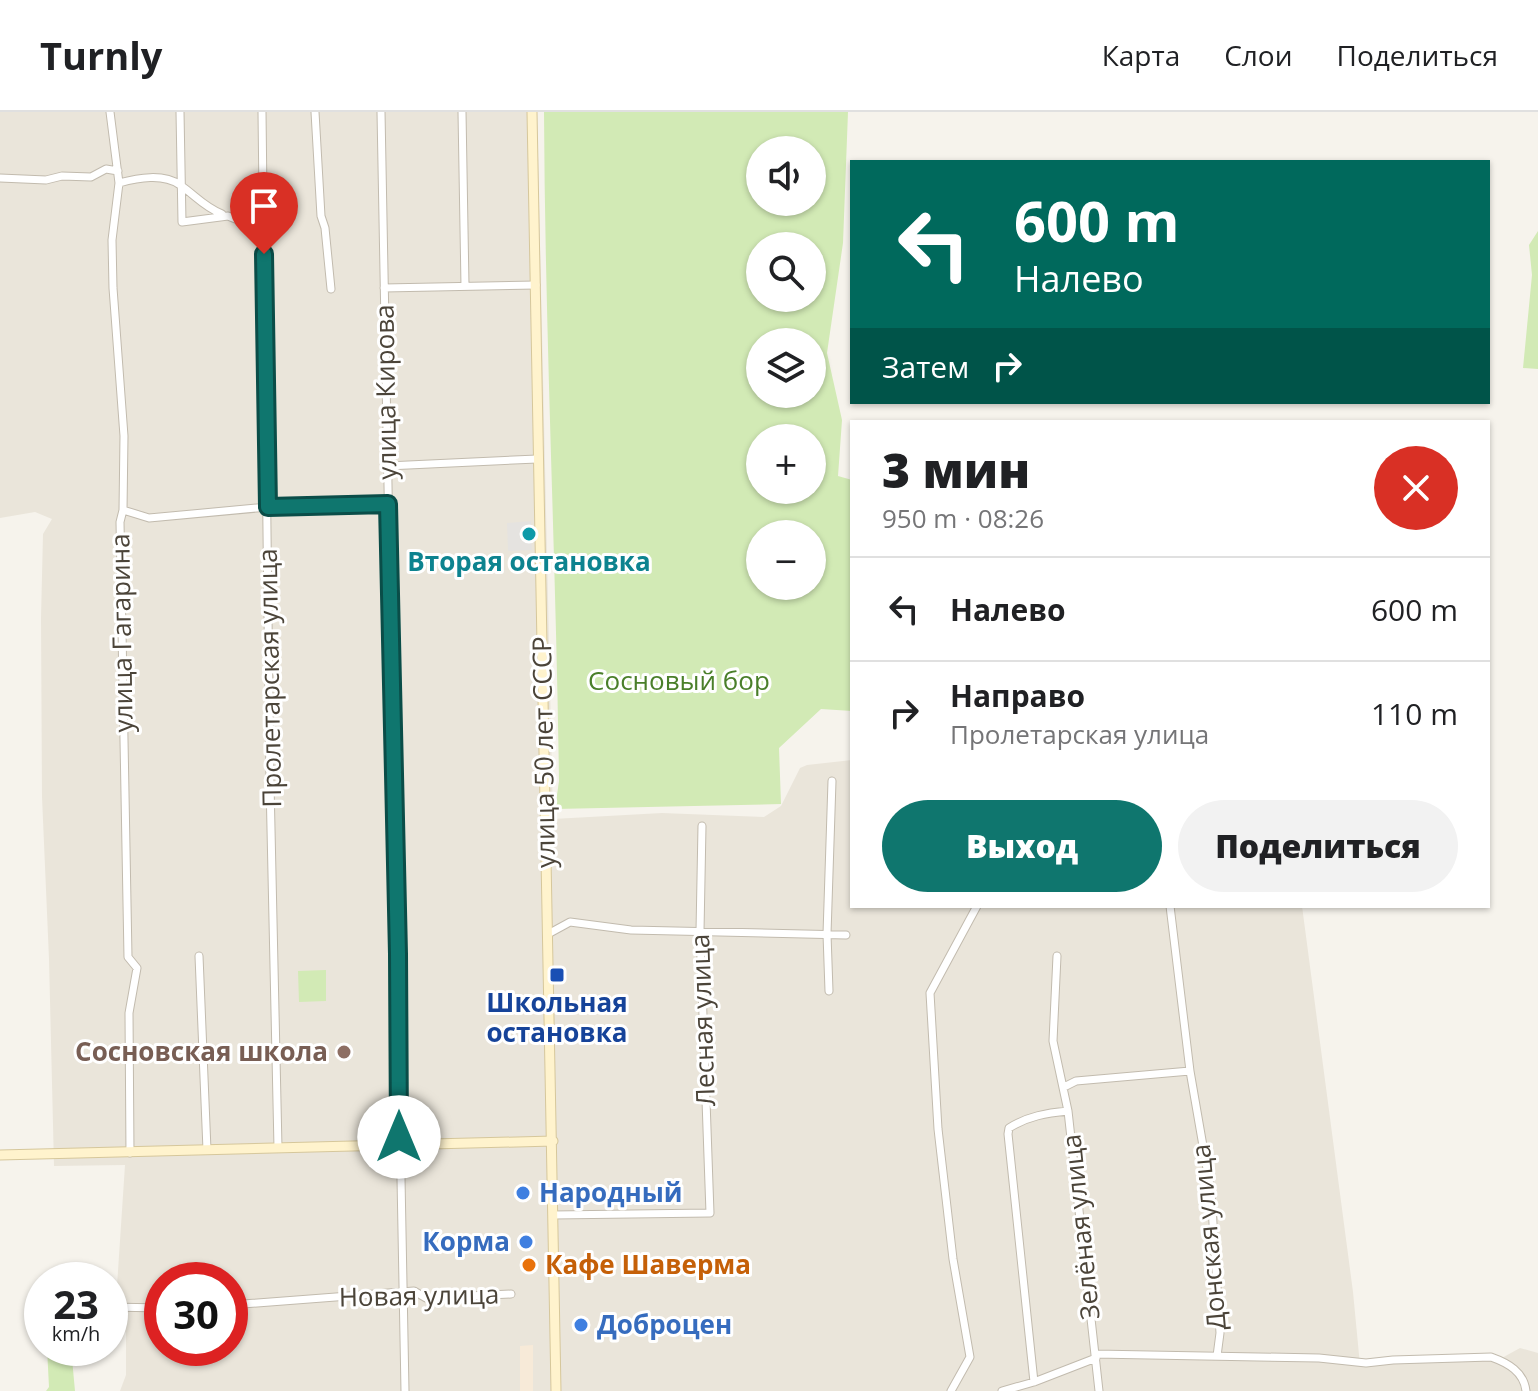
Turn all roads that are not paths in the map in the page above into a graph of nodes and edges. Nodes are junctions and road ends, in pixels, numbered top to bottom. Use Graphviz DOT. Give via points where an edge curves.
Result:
graph roads {
  1 [pos="110,112"];
  2 [pos="180,112"];
  3 [pos="262,112"];
  4 [pos="315,112"];
  5 [pos="381,112"];
  6 [pos="462,112"];
  7 [pos="532,112"];
  8 [pos="118,171"];
  9 [pos="0,178"];
  10 [pos="119,183"];
  11 [pos="181,185"];
  12 [pos="228,216"];
  13 [pos="264,223"];
  14 [pos="536,285"];
  15 [pos="465,286"];
  16 [pos="384,288"];
  17 [pos="331,289"];
  18 [pos="537,459"];
  19 [pos="387,466"];
  20 [pos="388,504"];
  21 [pos="268,507"];
  22 [pos="123,510"];
  23 [pos="832,781"];
  24 [pos="702,826"];
  25 [pos="976,908"];
  26 [pos="1170,908"];
  27 [pos="700,931"];
  28 [pos="548,934"];
  29 [pos="827,934"];
  30 [pos="846,935"];
  31 [pos="199,956"];
  32 [pos="1057,956"];
  33 [pos="829,991"];
  34 [pos="1190,1071"];
  35 [pos="1064,1087"];
  36 [pos="1068,1111"];
  37 [pos="553,1141"];
  38 [pos="399,1145"];
  39 [pos="278,1148"];
  40 [pos="207,1150"];
  41 [pos="130,1153"];
  42 [pos="0,1155"];
  43 [pos="553,1215"];
  44 [pos="405,1292"];
  45 [pos="511,1294"];
  46 [pos="248,1304"];
  47 [pos="1095,1356"];
  48 [pos="1217,1356"];
  49 [pos="1034,1382"];
  50 [pos="405,1391"];
  51 [pos="556,1391"];
  52 [pos="951,1391"];
  53 [pos="1002,1391"];
  54 [pos="1099,1391"];
  55 [pos="1526,1391"];
  1 -- 8 [label="street, улица Гагарина"];
  2 -- 11 [label="street"];
  3 -- 13 [label="street, Пролетарская улица"];
  4 -- 17 [label="street"];
  5 -- 16 [label="street, улица Кирова"];
  6 -- 15 [label="street"];
  7 -- 14 [label="street, улица 50 лет СССР"];
  8 -- 9 [label="street" via="46,180"];
  8 -- 10 [label="street, улица Гагарина"];
  10 -- 11 [label="street" via="167,178"];
  10 -- 22 [label="street, улица Гагарина" via="112,240"];
  11 -- 12 [label="street" via="208,209"];
  11 -- 12 [label="street" via="182,222"];
  12 -- 13 [label="street"];
  13 -- 21 [label="street, Пролетарская улица"];
  14 -- 15 [label="street"];
  14 -- 18 [label="street, улица 50 лет СССР"];
  15 -- 16 [label="street"];
  16 -- 19 [label="street, улица Кирова"];
  18 -- 19 [label="street"];
  18 -- 28 [label="street, улица 50 лет СССР"];
  19 -- 20 [label="street, улица Кирова"];
  20 -- 21 [label="street"];
  20 -- 38 [label="street, улица Кирова"];
  21 -- 22 [label="street" via="149,518"];
  21 -- 39 [label="street, Пролетарская улица"];
  22 -- 41 [label="street, улица Гагарина" via="128,957 137,968 129,1013"];
  23 -- 29 [label="street"];
  24 -- 27 [label="street, Лесная улица"];
  25 -- 52 [label="street" via="930,993 938,1129 970,1357"];
  26 -- 34 [label="street, Донская улица"];
  27 -- 28 [label="street" via="570,922"];
  27 -- 29 [label="street"];
  27 -- 43 [label="street, Лесная улица" via="710,1213"];
  28 -- 37 [label="street, улица 50 лет СССР"];
  29 -- 30 [label="street"];
  29 -- 33 [label="street"];
  31 -- 40 [label="street"];
  32 -- 35 [label="street, Зелёная улица" via="1053,1041"];
  34 -- 35 [label="street" via="1076,1081"];
  34 -- 48 [label="street, Донская улица" via="1211,1192"];
  35 -- 36 [label="street, Зелёная улица"];
  36 -- 47 [label="street, Зелёная улица"];
  36 -- 49 [label="street" via="1020,1121 1008,1134"];
  37 -- 38 [label="street"];
  37 -- 43 [label="street, улица 50 лет СССР"];
  38 -- 39 [label="street"];
  38 -- 44 [label="street, улица Кирова"];
  39 -- 40 [label="street"];
  40 -- 41 [label="street"];
  41 -- 42 [label="street"];
  43 -- 51 [label="street, улица 50 лет СССР"];
  44 -- 45 [label="street, Новая улица" via="426,1298"];
  44 -- 46 [label="street, Новая улица"];
  44 -- 50 [label="street, улица Кирова"];
  47 -- 48 [label="street"];
  47 -- 49 [label="street"];
  47 -- 54 [label="street, Зелёная улица"];
  48 -- 55 [label="street" via="1366,1363 1491,1357 1507,1362 1525,1380"];
  49 -- 53 [label="street"];
}
